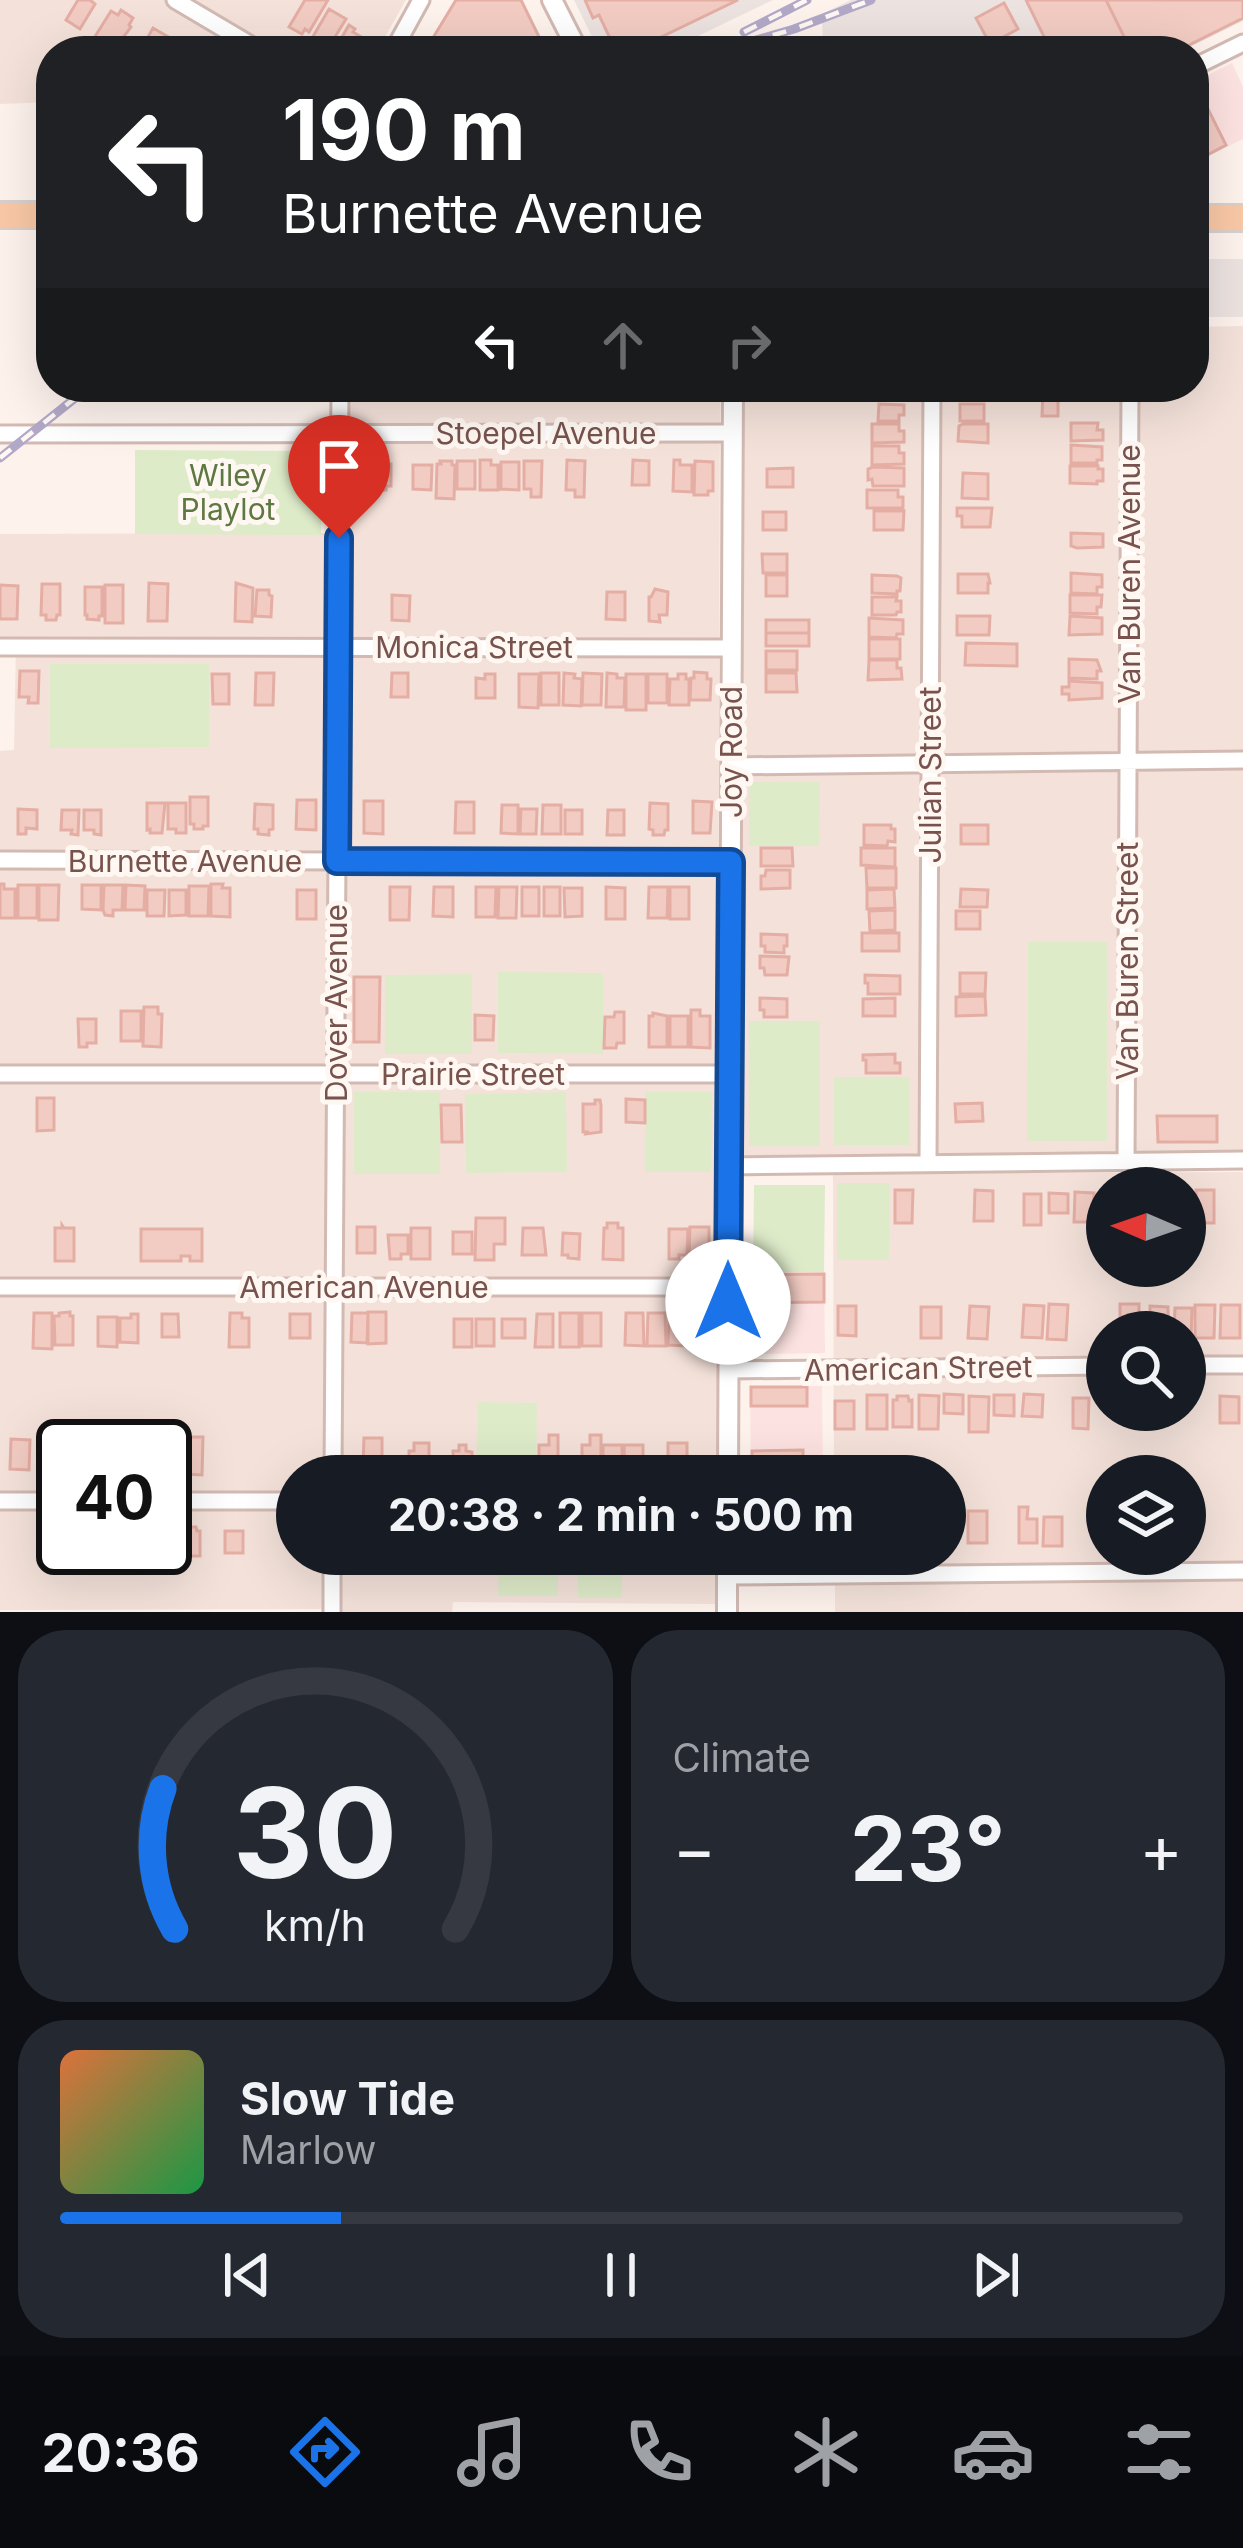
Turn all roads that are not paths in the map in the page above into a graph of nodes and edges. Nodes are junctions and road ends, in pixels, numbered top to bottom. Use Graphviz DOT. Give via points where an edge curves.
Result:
graph roads {
  1 [pos="175,0"];
  2 [pos="422,0"];
  3 [pos="553,0"];
  4 [pos="236,36"];
  5 [pos="402,36"];
  6 [pos="571,36"];
  7 [pos="1243,43"];
  8 [pos="1209,60"];
  9 [pos="0,215"];
  10 [pos="36,215"];
  11 [pos="1209,218"];
  12 [pos="1243,218"];
  13 [pos="340,402"];
  14 [pos="734,402"];
  15 [pos="932,402"];
  16 [pos="1130,402"];
  17 [pos="340,433"];
  18 [pos="0,434"];
  19 [pos="733,434"];
  20 [pos="0,647"];
  21 [pos="338,647"];
  22 [pos="732,648"];
  23 [pos="1243,760"];
  24 [pos="1128,761"];
  25 [pos="930,764"];
  26 [pos="731,766"];
  27 [pos="0,860"];
  28 [pos="337,861"];
  29 [pos="731,862"];
  30 [pos="0,1073"];
  31 [pos="336,1073"];
  32 [pos="730,1074"];
  33 [pos="1243,1160"];
  34 [pos="1126,1161"];
  35 [pos="928,1163"];
  36 [pos="729,1166"];
  37 [pos="0,1287"];
  38 [pos="334,1287"];
  39 [pos="728,1287"];
  40 [pos="1206,1365"];
  41 [pos="1243,1365"];
  42 [pos="1086,1366"];
  43 [pos="728,1370"];
  44 [pos="333,1455"];
  45 [pos="728,1455"];
  46 [pos="0,1501"];
  47 [pos="36,1501"];
  48 [pos="192,1501"];
  49 [pos="276,1501"];
  50 [pos="1243,1571"];
  51 [pos="332,1575"];
  52 [pos="727,1576"];
  53 [pos="332,1612"];
  54 [pos="727,1612"];
  1 -- 4 [label="street"];
  2 -- 5 [label="street"];
  3 -- 6 [label="street"];
  7 -- 8 [label="street"];
  9 -- 10 [label="main road"];
  11 -- 12 [label="main road"];
  13 -- 17 [label="street, Dover Avenue"];
  14 -- 19 [label="street, Joy Road"];
  15 -- 25 [label="street, Julian Street"];
  16 -- 24 [label="street, Van Buren Avenue"];
  17 -- 18 [label="street, Stoepel Avenue"];
  17 -- 19 [label="street, Stoepel Avenue"];
  17 -- 21 [label="street, Dover Avenue"];
  19 -- 22 [label="street, Joy Road"];
  20 -- 21 [label="street, Monica Street"];
  21 -- 22 [label="street, Monica Street"];
  21 -- 28 [label="street, Dover Avenue"];
  22 -- 26 [label="street, Joy Road"];
  23 -- 24 [label="street"];
  24 -- 25 [label="street"];
  24 -- 34 [label="street, Van Buren Street"];
  25 -- 26 [label="street"];
  25 -- 35 [label="street, Julian Street"];
  26 -- 29 [label="street, Joy Road"];
  27 -- 28 [label="street, Burnette Avenue"];
  28 -- 29 [label="street, Burnette Avenue"];
  28 -- 31 [label="street, Dover Avenue"];
  29 -- 32 [label="street, Joy Road"];
  30 -- 31 [label="street, Prairie Street"];
  31 -- 32 [label="street, Prairie Street"];
  31 -- 38 [label="street, Dover Avenue"];
  32 -- 36 [label="street, Joy Road"];
  33 -- 34 [label="street"];
  34 -- 35 [label="street"];
  35 -- 36 [label="street"];
  36 -- 39 [label="street, Joy Road"];
  37 -- 38 [label="street, American Avenue"];
  38 -- 39 [label="street, American Avenue"];
  38 -- 44 [label="street, Dover Avenue"];
  39 -- 43 [label="street, Joy Road"];
  40 -- 41 [label="street"];
  42 -- 43 [label="street, American Street"];
  43 -- 45 [label="street, Joy Road"];
  46 -- 47 [label="street"];
  48 -- 49 [label="street"];
  50 -- 52 [label="street"];
  51 -- 53 [label="street"];
  52 -- 54 [label="street"];
}
